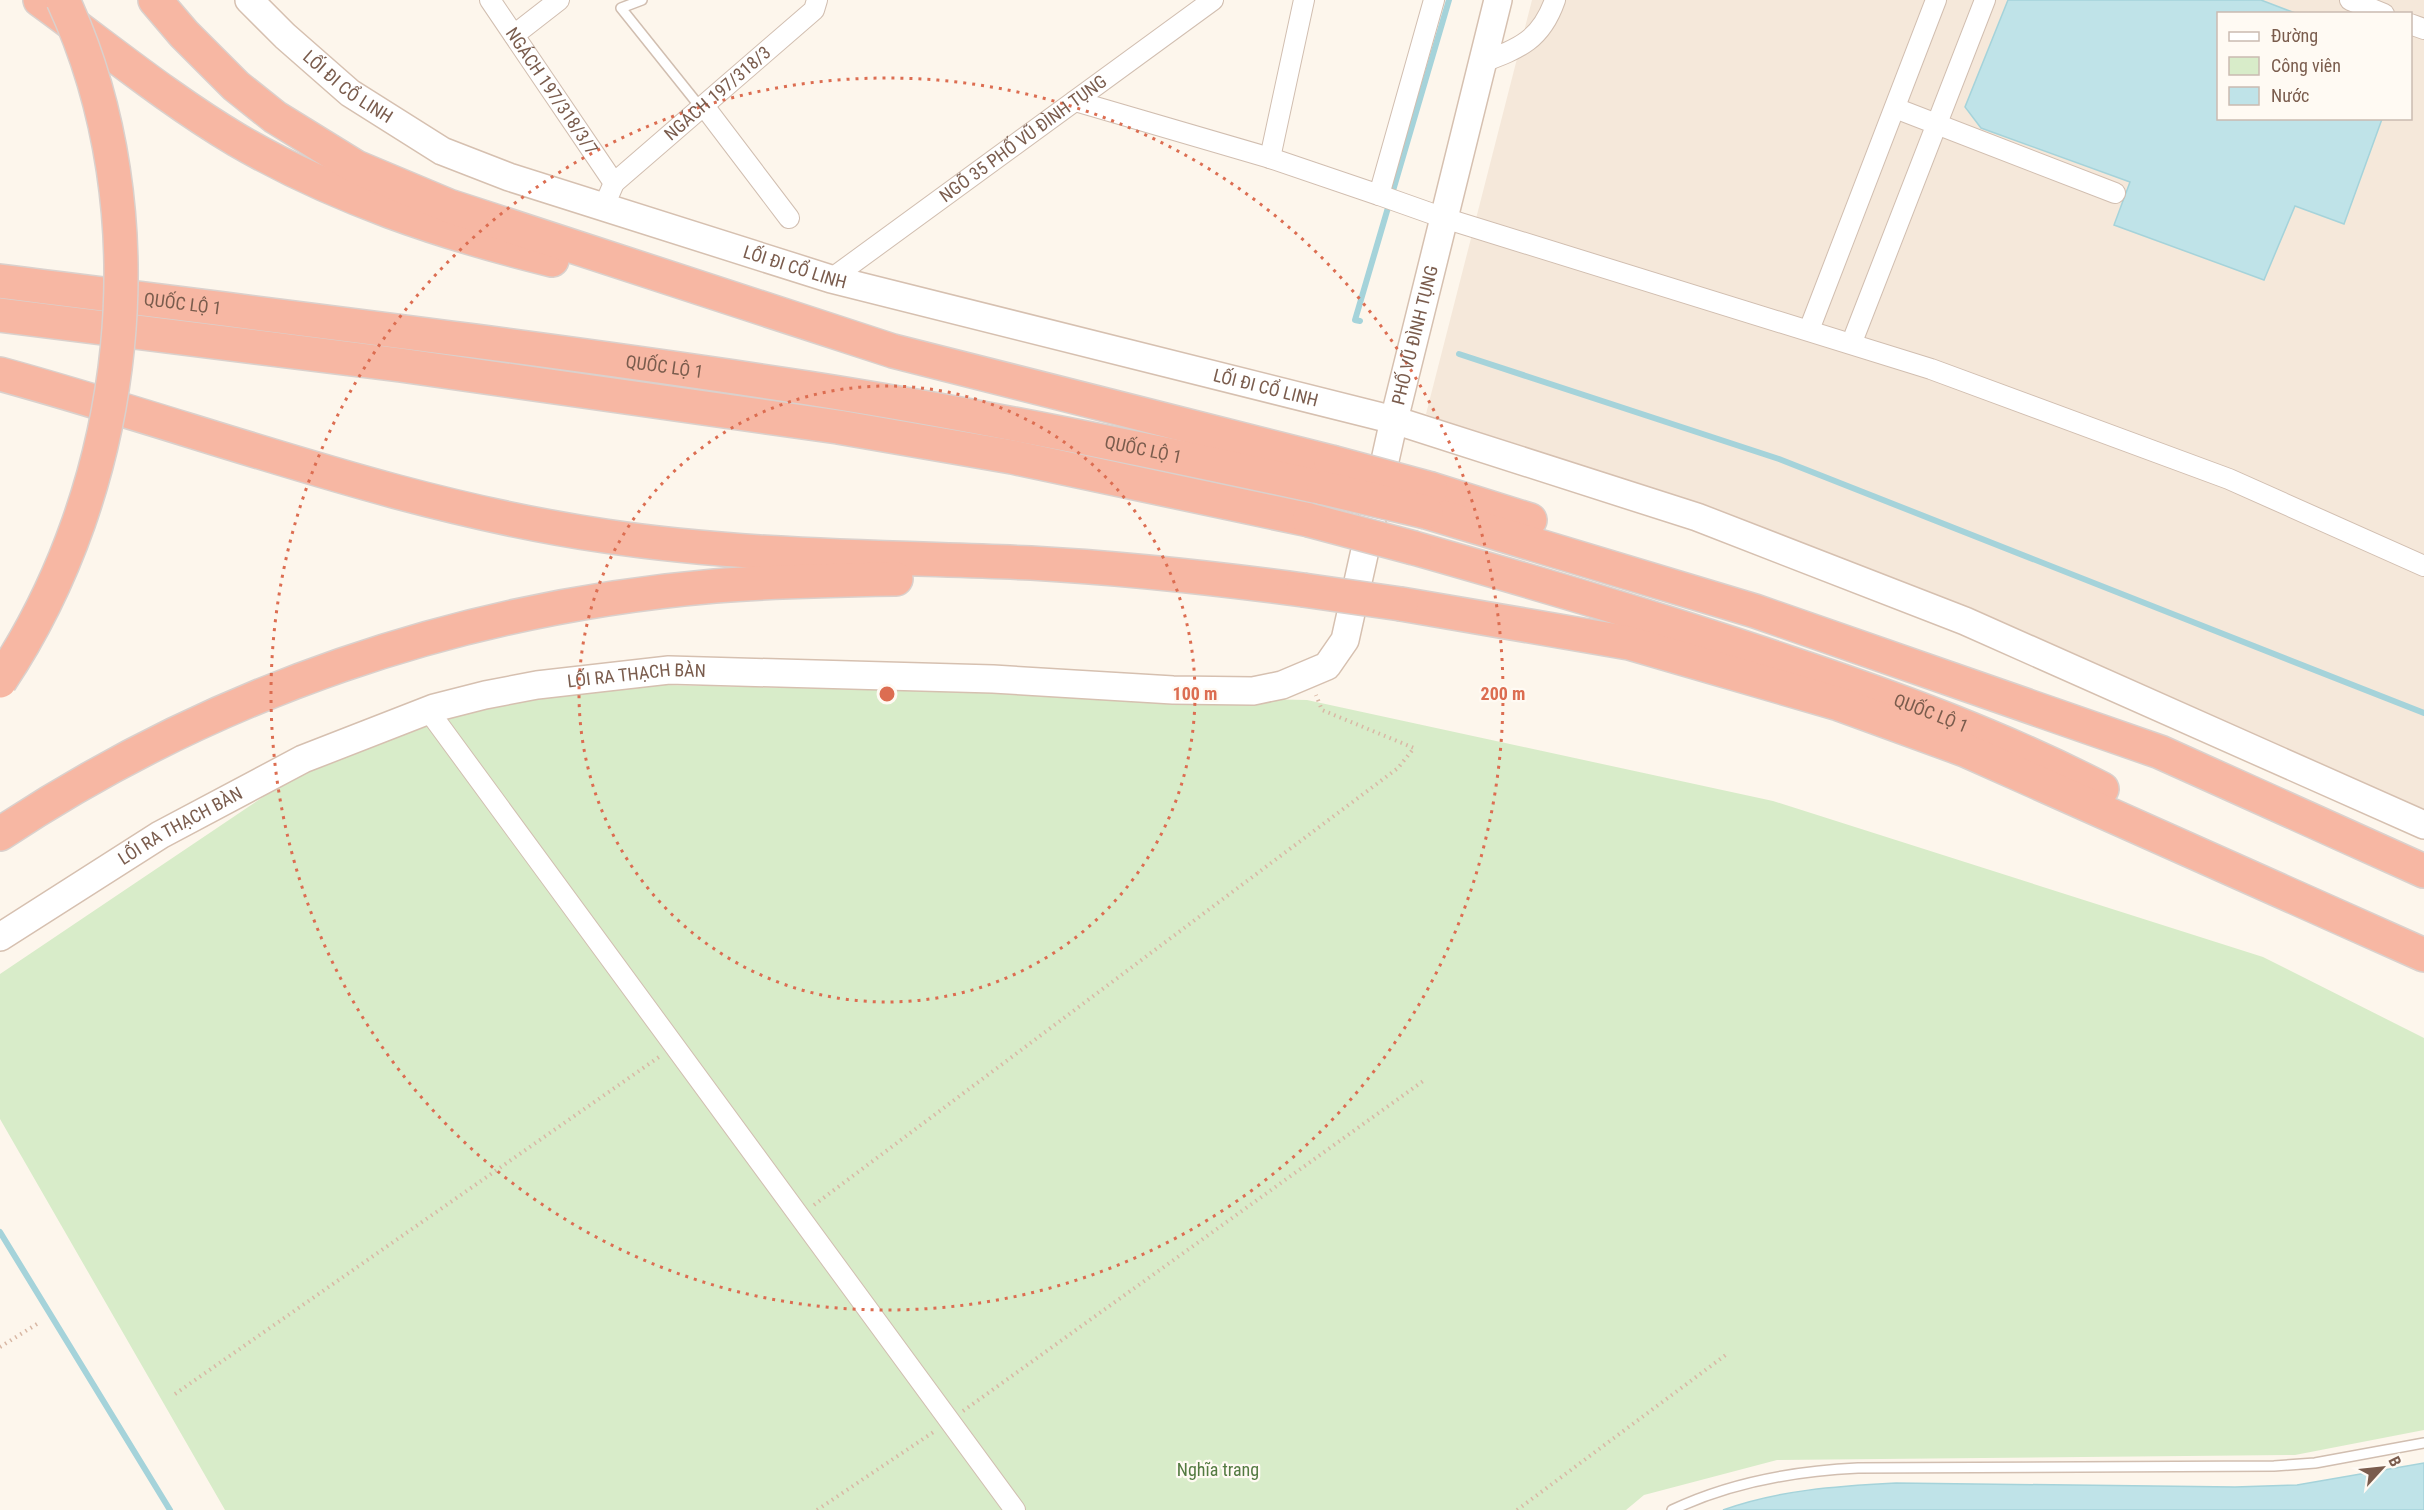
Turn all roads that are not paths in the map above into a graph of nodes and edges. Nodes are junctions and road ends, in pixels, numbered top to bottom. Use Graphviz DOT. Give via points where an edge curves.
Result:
graph roads {
  1 [pos="40,0"];
  2 [pos="63,0"];
  3 [pos="155,0"];
  4 [pos="249,0"];
  5 [pos="490,0"];
  6 [pos="559,0"];
  7 [pos="642,0"];
  8 [pos="817,0"];
  9 [pos="1214,0"];
  10 [pos="1304,0"];
  11 [pos="1434,0"];
  12 [pos="1498,0"];
  13 [pos="1555,0"];
  14 [pos="1936,0"];
  15 [pos="1985,0"];
  16 [pos="2350,0"];
  17 [pos="2379,12"];
  18 [pos="514,35"];
  19 [pos="1483,62"];
  20 [pos="1075,101"];
  21 [pos="703,107"];
  22 [pos="1895,108"];
  23 [pos="1937,124"];
  24 [pos="1270,158"];
  25 [pos="2115,193"];
  26 [pos="608,194"];
  27 [pos="1379,195"];
  28 [pos="1436,215"];
  29 [pos="789,218"];
  30 [pos="832,278"];
  31 [pos="0,280"];
  32 [pos="0,315"];
  33 [pos="804,320"];
  34 [pos="1809,330"];
  35 [pos="1852,342"];
  36 [pos="0,374"];
  37 [pos="1394,420"];
  38 [pos="1327,475"];
  39 [pos="2424,566"];
  40 [pos="1237,582"];
  41 [pos="1318,670"];
  42 [pos="0,681"];
  43 [pos="428,710"];
  44 [pos="2424,825"];
  45 [pos="0,834"];
  46 [pos="2424,871"];
  47 [pos="2424,936"];
  48 [pos="0,937"];
  49 [pos="2424,955"];
  50 [pos="2424,1443"];
  51 [pos="1015,1510"];
  52 [pos="1672,1510"];
  1 -- 33 [label="highway" via="197,114 326,186 411,220 496,246"];
  2 -- 42 [label="highway, bridge" via="95,80 114,165 120,248 115,368 101,441 68,551"];
  3 -- 33 [label="highway" via="236,86 274,117 356,167 449,206"];
  4 -- 26 [label="main road, LỐI ĐI CỔ LINH" via="292,44 350,93 432,145 509,177"];
  5 -- 18 [label="street, NGÁCH 197/318/3/7"];
  6 -- 18 [label="street"];
  7 -- 21 [label="lane" via="621,8"];
  8 -- 21 [label="street, NGÁCH 197/318/3" via="814,10"];
  9 -- 20 [label="street, NGÕ 35 PHỐ VŨ ĐÌNH TỤNG"];
  10 -- 24 [label="street"];
  11 -- 27 [label="street"];
  12 -- 19 [label="main road, PHỐ VŨ ĐÌNH TỤNG"];
  13 -- 19 [label="street" via="1548,20 1536,36"];
  14 -- 22 [label="street"];
  15 -- 23 [label="street"];
  16 -- 17 [label="street"];
  18 -- 26 [label="street, NGÁCH 197/318/3/7"];
  19 -- 28 [label="main road, PHỐ VŨ ĐÌNH TỤNG"];
  20 -- 24 [label="street"];
  20 -- 30 [label="street, NGÕ 35 PHỐ VŨ ĐÌNH TỤNG"];
  21 -- 26 [label="street, NGÁCH 197/318/3"];
  21 -- 29 [label="street"];
  22 -- 23 [label="street"];
  22 -- 34 [label="street"];
  23 -- 25 [label="street"];
  23 -- 35 [label="street"];
  24 -- 27 [label="street"];
  26 -- 30 [label="main road, LỐI ĐI CỔ LINH"];
  27 -- 28 [label="street"];
  28 -- 34 [label="street"];
  28 -- 37 [label="main road, PHỐ VŨ ĐÌNH TỤNG"];
  30 -- 37 [label="main road, LỐI ĐI CỔ LINH"];
  31 -- 38 [label="highway, QUỐC LỘ 1" via="536,348 811,389"];
  32 -- 47 [label="highway, QUỐC LỘ 1, bridge" via="400,365 838,427 1012,458 1309,520 1640,612 1869,690 2031,753 2137,807"];
  33 -- 38 [label="highway" via="893,351"];
  34 -- 35 [label="street"];
  35 -- 39 [label="street" via="2229,479"];
  36 -- 40 [label="highway" via="414,496 519,522 589,534 741,550 1034,564"];
  37 -- 41 [label="main road, PHỐ VŨ ĐÌNH TỤNG" via="1345,640"];
  37 -- 44 [label="main road, LỐI ĐI CỔ LINH" via="1697,517 1860,578"];
  38 -- 46 [label="highway, QUỐC LỘ 1, bridge" via="1428,501 2160,752"];
  40 -- 45 [label="highway" via="1003,576 727,585 520,615 396,646 251,698 151,745"];
  40 -- 49 [label="highway, bridge" via="1401,604 1629,643 1839,705 1965,750"];
  41 -- 43 [label="main road, LỐI RA THẠCH BÀN" via="1282,685 1253,691 669,670 537,685"];
  43 -- 48 [label="main road, LỐI RA THẠCH BÀN" via="303,759 217,802"];
  43 -- 51 [label="street"];
  50 -- 52 [label="lane" via="2315,1463 2274,1466 1810,1470 1754,1480"];
}
